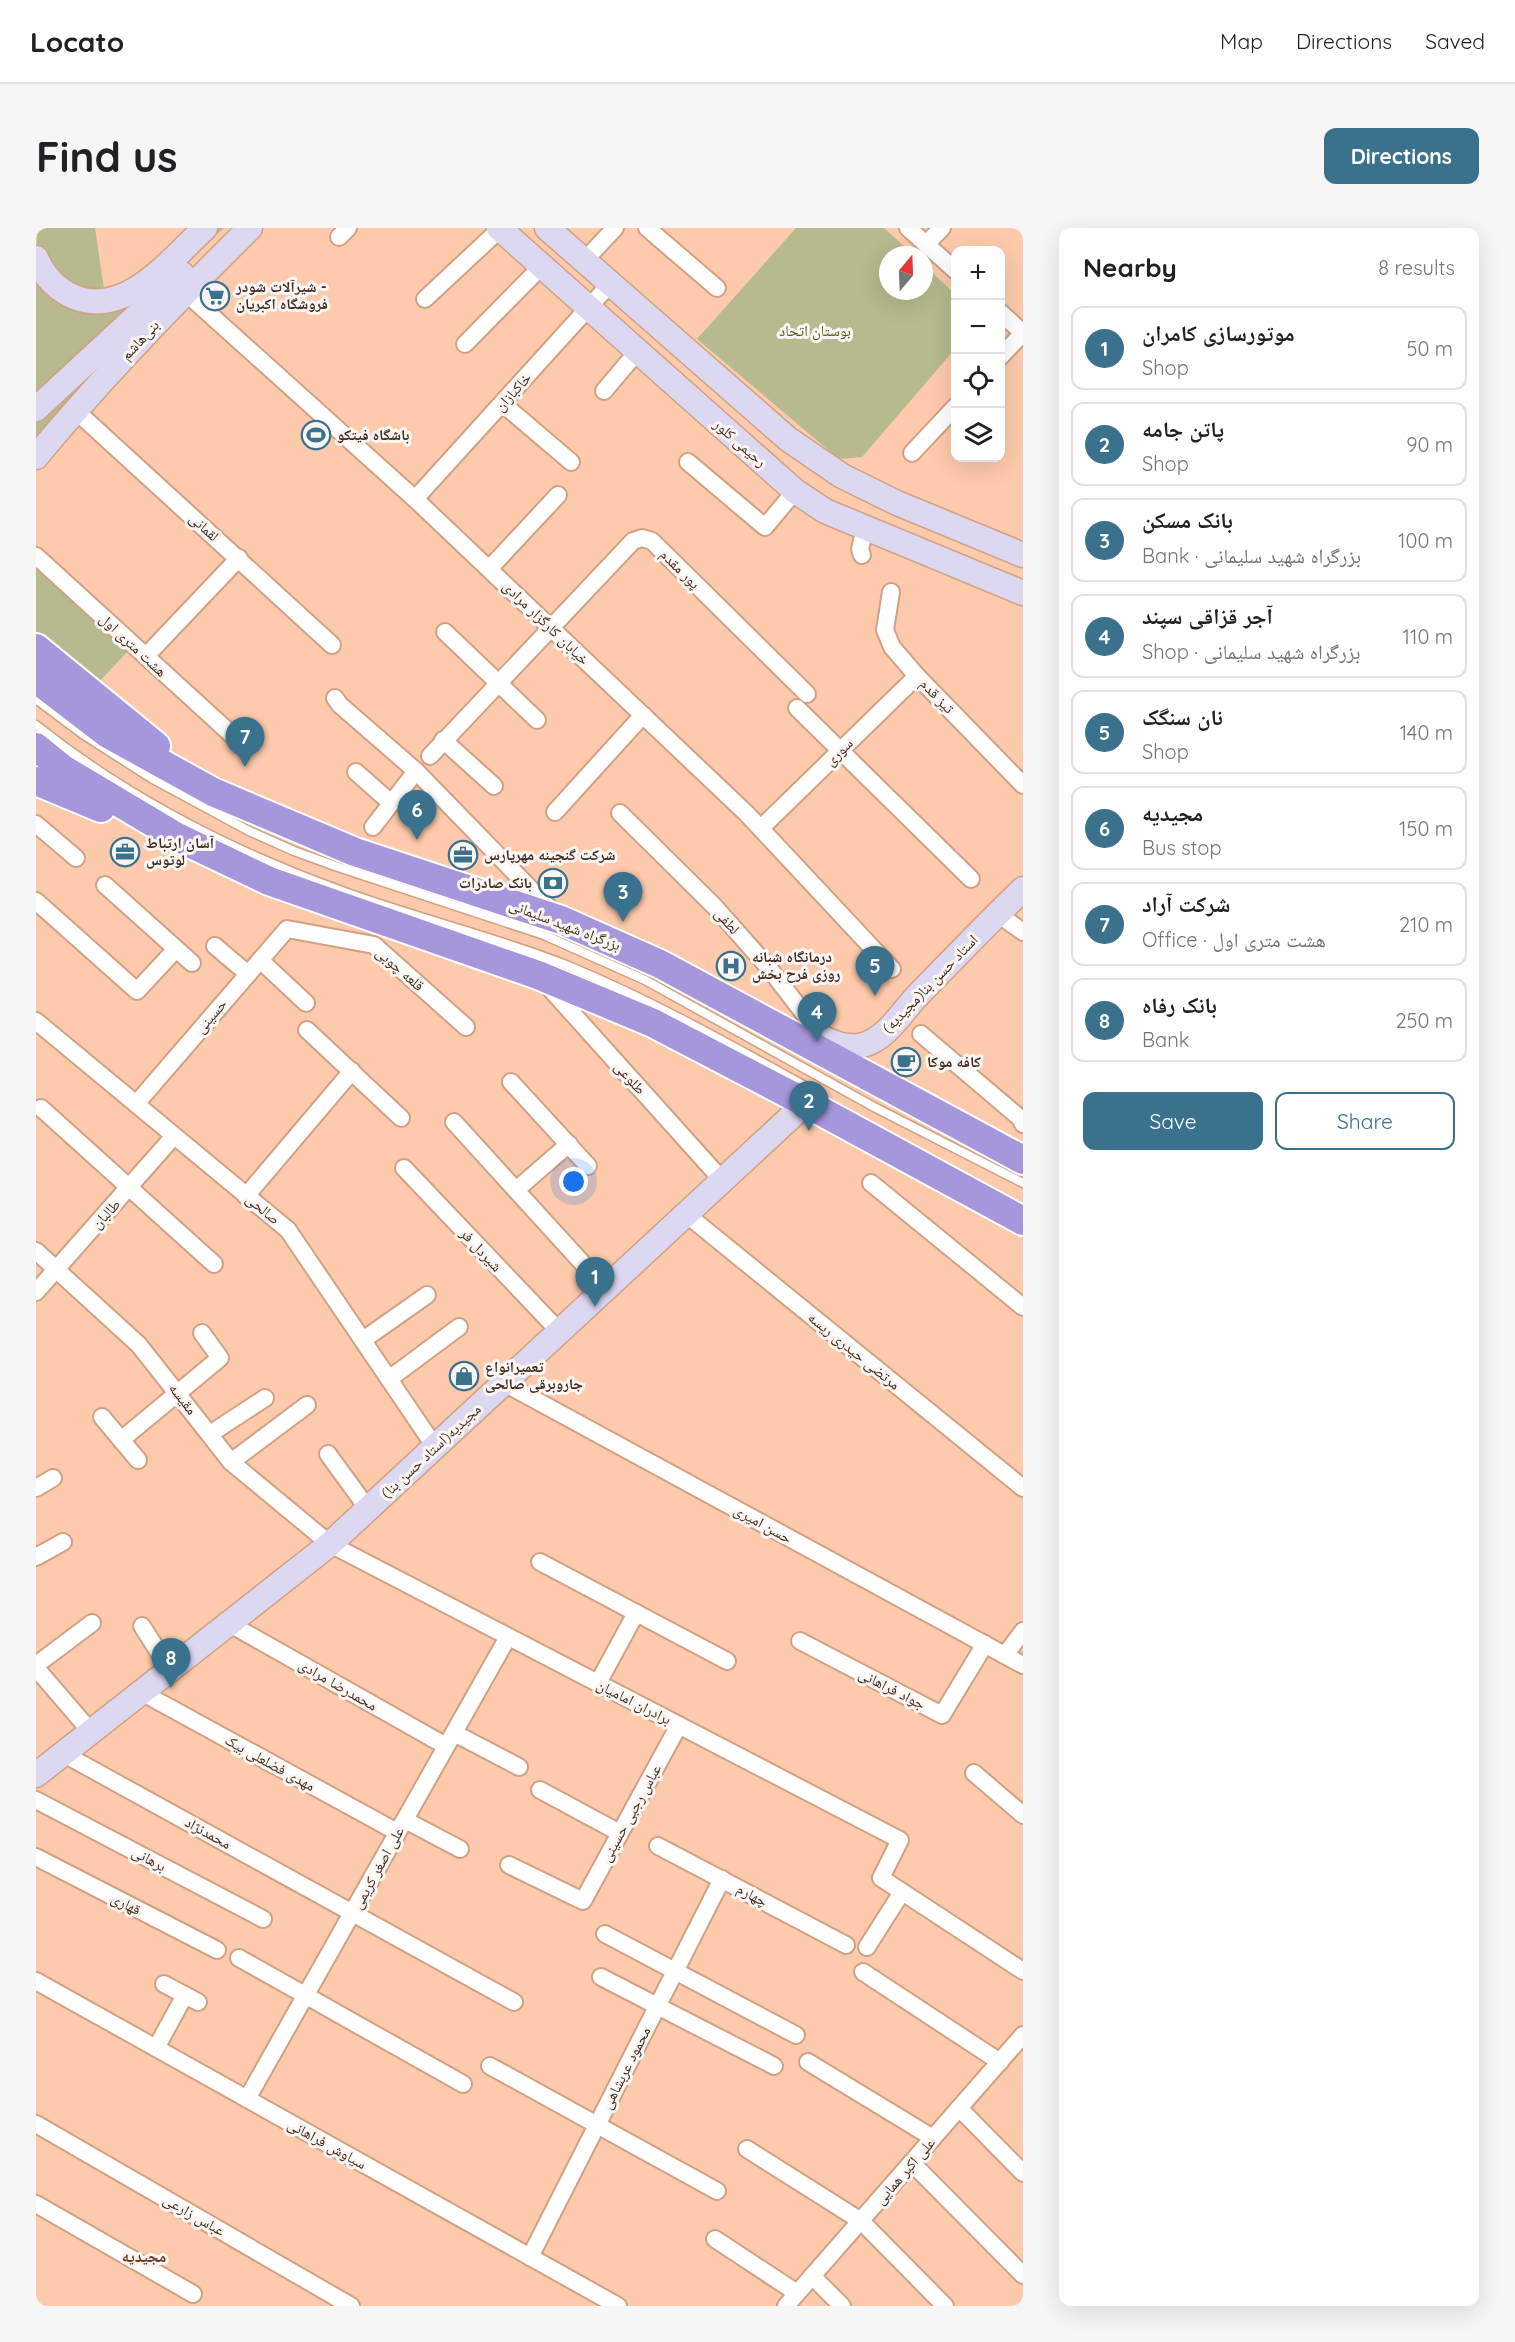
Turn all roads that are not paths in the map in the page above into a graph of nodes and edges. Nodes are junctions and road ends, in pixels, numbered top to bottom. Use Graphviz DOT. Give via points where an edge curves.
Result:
graph roads {
  1 [pos="205,228"];
  2 [pos="235,228"];
  3 [pos="250,228"];
  4 [pos="499,228"];
  5 [pos="547,228"];
  6 [pos="615,228"];
  7 [pos="647,228"];
  8 [pos="908,228"];
  9 [pos="942,228"];
  10 [pos="926,244"];
  11 [pos="36,258"];
  12 [pos="584,261"];
  13 [pos="541,267"];
  14 [pos="951,267"];
  15 [pos="610,284"];
  16 [pos="717,288"];
  17 [pos="185,292"];
  18 [pos="425,299"];
  19 [pos="588,307"];
  20 [pos="1005,317"];
  21 [pos="1023,333"];
  22 [pos="465,345"];
  23 [pos="637,352"];
  24 [pos="1003,354"];
  25 [pos="604,391"];
  26 [pos="503,404"];
  27 [pos="954,408"];
  28 [pos="36,409"];
  29 [pos="75,410"];
  30 [pos="912,453"];
  31 [pos="36,457"];
  32 [pos="571,462"];
  33 [pos="688,462"];
  34 [pos="795,491"];
  35 [pos="876,493"];
  36 [pos="558,495"];
  37 [pos="415,499"];
  38 [pos="865,528"];
  39 [pos="862,555"];
  40 [pos="1023,555"];
  41 [pos="36,556"];
  42 [pos="239,558"];
  43 [pos="489,569"];
  44 [pos="891,592"];
  45 [pos="1023,593"];
  46 [pos="551,628"];
  47 [pos="445,632"];
  48 [pos="332,645"];
  49 [pos="146,656"];
  50 [pos="40,657"];
  51 [pos="917,676"];
  52 [pos="499,682"];
  53 [pos="335,698"];
  54 [pos="36,699"];
  55 [pos="643,715"];
  56 [pos="537,720"];
  57 [pos="36,725"];
  58 [pos="231,734"];
  59 [pos="443,740"];
  60 [pos="36,747"];
  61 [pos="840,750"];
  62 [pos="429,756"];
  63 [pos="416,771"];
  64 [pos="356,772"];
  65 [pos="36,781"];
  66 [pos="1023,785"];
  67 [pos="494,786"];
  68 [pos="391,803"];
  69 [pos="555,812"];
  70 [pos="620,813"];
  71 [pos="36,824"];
  72 [pos="373,827"];
  73 [pos="761,828"];
  74 [pos="177,837"];
  75 [pos="76,858"];
  76 [pos="971,879"];
  77 [pos="105,885"];
  78 [pos="1023,890"];
  79 [pos="36,901"];
  80 [pos="998,914"];
  81 [pos="561,921"];
  82 [pos="287,929"];
  83 [pos="1023,932"];
  84 [pos="215,946"];
  85 [pos="176,949"];
  86 [pos="260,960"];
  87 [pos="192,963"];
  88 [pos="660,964"];
  89 [pos="892,969"];
  90 [pos="248,974"];
  91 [pos="538,975"];
  92 [pos="306,1003"];
  93 [pos="36,1021"];
  94 [pos="466,1027"];
  95 [pos="307,1030"];
  96 [pos="921,1034"];
  97 [pos="823,1038"];
  98 [pos="352,1071"];
  99 [pos="511,1082"];
  100 [pos="812,1098"];
  101 [pos="136,1104"];
  102 [pos="41,1108"];
  103 [pos="401,1118"];
  104 [pos="454,1122"];
  105 [pos="1023,1124"];
  106 [pos="174,1136"];
  107 [pos="569,1144"];
  108 [pos="1023,1160"];
  109 [pos="588,1166"];
  110 [pos="404,1168"];
  111 [pos="722,1180"];
  112 [pos="871,1183"];
  113 [pos="1023,1183"];
  114 [pos="129,1189"];
  115 [pos="516,1190"];
  116 [pos="246,1196"];
  117 [pos="686,1214"];
  118 [pos="1023,1221"];
  119 [pos="36,1251"];
  120 [pos="214,1264"];
  121 [pos="55,1270"];
  122 [pos="605,1288"];
  123 [pos="36,1292"];
  124 [pos="427,1295"];
  125 [pos="1023,1307"];
  126 [pos="459,1327"];
  127 [pos="559,1331"];
  128 [pos="202,1333"];
  129 [pos="363,1340"];
  130 [pos="389,1379"];
  131 [pos="504,1383"];
  132 [pos="179,1394"];
  133 [pos="266,1398"];
  134 [pos="307,1405"];
  135 [pos="102,1417"];
  136 [pos="210,1434"];
  137 [pos="122,1440"];
  138 [pos="435,1447"];
  139 [pos="328,1454"];
  140 [pos="138,1460"];
  141 [pos="231,1461"];
  142 [pos="53,1478"];
  143 [pos="36,1488"];
  144 [pos="1023,1488"];
  145 [pos="368,1509"];
  146 [pos="63,1542"];
  147 [pos="330,1544"];
  148 [pos="36,1557"];
  149 [pos="540,1562"];
  150 [pos="636,1613"];
  151 [pos="92,1623"];
  152 [pos="230,1624"];
  153 [pos="142,1626"];
  154 [pos="1023,1631"];
  155 [pos="508,1637"];
  156 [pos="800,1641"];
  157 [pos="985,1644"];
  158 [pos="1005,1655"];
  159 [pos="727,1661"];
  160 [pos="1023,1665"];
  161 [pos="36,1666"];
  162 [pos="170,1670"];
  163 [pos="598,1683"];
  164 [pos="143,1693"];
  165 [pos="679,1725"];
  166 [pos="92,1732"];
  167 [pos="450,1740"];
  168 [pos="64,1754"];
  169 [pos="519,1767"];
  170 [pos="975,1773"];
  171 [pos="36,1775"];
  172 [pos="540,1790"];
  173 [pos="36,1800"];
  174 [pos="1023,1815"];
  175 [pos="401,1826"];
  176 [pos="620,1833"];
  177 [pos="658,1846"];
  178 [pos="460,1849"];
  179 [pos="36,1857"];
  180 [pos="509,1865"];
  181 [pos="722,1879"];
  182 [pos="902,1892"];
  183 [pos="352,1913"];
  184 [pos="263,1919"];
  185 [pos="605,1934"];
  186 [pos="846,1945"];
  187 [pos="867,1947"];
  188 [pos="217,1950"];
  189 [pos="239,1958"];
  190 [pos="675,1971"];
  191 [pos="1023,1971"];
  192 [pos="863,1972"];
  193 [pos="601,1977"];
  194 [pos="36,1981"];
  195 [pos="164,1984"];
  196 [pos="305,1996"];
  197 [pos="514,2002"];
  198 [pos="657,2007"];
  199 [pos="796,2035"];
  200 [pos="1023,2036"];
  201 [pos="156,2048"];
  202 [pos="808,2062"];
  203 [pos="1000,2062"];
  204 [pos="490,2066"];
  205 [pos="774,2066"];
  206 [pos="463,2084"];
  207 [pos="247,2099"];
  208 [pos="959,2108"];
  209 [pos="36,2124"];
  210 [pos="597,2126"];
  211 [pos="933,2138"];
  212 [pos="747,2149"];
  213 [pos="912,2163"];
  214 [pos="1023,2173"];
  215 [pos="717,2191"];
  216 [pos="36,2204"];
  217 [pos="861,2221"];
  218 [pos="715,2239"];
  219 [pos="530,2257"];
  220 [pos="1023,2275"];
  221 [pos="812,2276"];
  222 [pos="193,2294"];
  223 [pos="792,2300"];
  224 [pos="351,2306"];
  225 [pos="618,2306"];
  226 [pos="842,2306"];
  227 [pos="945,2306"];
  1 -- 11 [label="main road" via="140,287 105,301 80,299 66,293 52,284"];
  2 -- 28 [label="main road"];
  3 -- 17 [label="main road, بنی‌هاشم"];
  4 -- 13 [label="main road, رحیمی کلور"];
  4 -- 18 [label="street"];
  5 -- 12 [label="main road"];
  6 -- 12 [label="street"];
  7 -- 16 [label="street"];
  8 -- 10 [label="street"];
  9 -- 10 [label="street"];
  10 -- 14 [label="street"];
  12 -- 15 [label="main road"];
  13 -- 19 [label="main road, رحیمی کلور"];
  13 -- 22 [label="street"];
  15 -- 19 [label="street, خاکبازان"];
  15 -- 35 [label="main road" via="788,438 842,476"];
  17 -- 29 [label="main road, بنی‌هاشم"];
  17 -- 37 [label="street, خیابان کارگزار مرادی"];
  19 -- 23 [label="main road, رحیمی کلور"];
  19 -- 26 [label="street, خاکبازان"];
  20 -- 21 [label="street"];
  21 -- 24 [label="street"];
  23 -- 25 [label="street"];
  23 -- 34 [label="main road, رحیمی کلور"];
  26 -- 32 [label="street"];
  26 -- 37 [label="street, خاکبازان"];
  27 -- 30 [label="street"];
  29 -- 31 [label="main road, بنی‌هاشم"];
  29 -- 42 [label="street, لقمانی"];
  33 -- 34 [label="street" via="765,527"];
  34 -- 38 [label="main road, رحیمی کلور" via="825,511"];
  35 -- 38 [label="main road"];
  35 -- 40 [label="main road"];
  36 -- 43 [label="street"];
  37 -- 43 [label="street, خیابان کارگزار مرادی"];
  38 -- 39 [label="street"];
  38 -- 45 [label="main road, رحیمی کلور"];
  41 -- 49 [label="street, هشت متری اول"];
  42 -- 48 [label="street, لقمانی"];
  42 -- 49 [label="street"];
  43 -- 46 [label="street, خیابان کارگزار مرادی"];
  44 -- 51 [label="street, تیز قدم" via="885,630 891,647"];
  46 -- 52 [label="street"];
  46 -- 55 [label="street, خیابان کارگزار مرادی"];
  46 -- 61 [label="street, پور مقدم" via="633,541 651,541 802,701"];
  47 -- 52 [label="street"];
  49 -- 58 [label="street, هشت متری اول"];
  50 -- 81 [label="highway, بزرگراه شهید سلیمانی" via="108,734 213,792 355,852"];
  51 -- 61 [label="street, سوری"];
  51 -- 66 [label="street, تیز قدم"];
  52 -- 56 [label="street"];
  52 -- 59 [label="street"];
  53 -- 63 [label="street"];
  54 -- 113 [label="lane" via="151,778 249,831 338,867 544,935 635,976"];
  55 -- 69 [label="street"];
  55 -- 73 [label="street, خیابان کارگزار مرادی"];
  57 -- 100 [label="lane" via="119,783 212,835 342,891 569,967 671,1014"];
  59 -- 62 [label="street"];
  59 -- 67 [label="street"];
  60 -- 74 [label="highway" via="63,769"];
  61 -- 73 [label="street, سوری"];
  61 -- 76 [label="street"];
  63 -- 68 [label="street"];
  63 -- 81 [label="street"];
  64 -- 68 [label="street"];
  65 -- 74 [label="highway"];
  68 -- 72 [label="street"];
  70 -- 97 [label="street, لطفی" via="715,907"];
  71 -- 75 [label="street"];
  73 -- 89 [label="street, خیابان کارگزار مرادی"];
  74 -- 91 [label="highway" via="269,882"];
  77 -- 85 [label="street"];
  78 -- 80 [label="main road, استاد حسن بنا(مجیدیه)"];
  79 -- 85 [label="street" via="137,991"];
  80 -- 83 [label="street"];
  80 -- 97 [label="main road, استاد حسن بنا(مجیدیه)" via="880,1037 855,1047"];
  81 -- 88 [label="highway, بزرگراه شهید سلیمانی"];
  82 -- 86 [label="street, حسینی"];
  82 -- 94 [label="street, قلعه چوبی" via="374,945"];
  84 -- 90 [label="street"];
  85 -- 87 [label="street"];
  86 -- 90 [label="street, حسینی"];
  86 -- 92 [label="street"];
  88 -- 97 [label="main road, استاد حسن بنا(مجیدیه)"];
  88 -- 108 [label="highway, بزرگراه شهید سلیمانی"];
  90 -- 101 [label="street, حسینی"];
  91 -- 100 [label="highway" via="653,1023"];
  91 -- 111 [label="street, طلوعی"];
  93 -- 101 [label="street, صالحی"];
  95 -- 98 [label="street"];
  96 -- 105 [label="street"];
  98 -- 103 [label="street"];
  98 -- 116 [label="street"];
  99 -- 107 [label="street"];
  100 -- 111 [label="main road, مجیدیه(استاد حسن بنا)"];
  100 -- 118 [label="highway"];
  101 -- 106 [label="street, صالحی"];
  102 -- 114 [label="street"];
  104 -- 115 [label="street"];
  106 -- 114 [label="street, طالبان"];
  106 -- 116 [label="street, صالحی"];
  107 -- 109 [label="street"];
  107 -- 115 [label="street"];
  110 -- 127 [label="street, شیردل فر"];
  111 -- 117 [label="main road, مجیدیه(استاد حسن بنا)"];
  112 -- 125 [label="street"];
  114 -- 120 [label="street"];
  114 -- 121 [label="street, طالبان"];
  115 -- 122 [label="street"];
  116 -- 129 [label="street, صالحی" via="288,1230"];
  117 -- 122 [label="main road, مجیدیه(استاد حسن بنا)"];
  117 -- 144 [label="street, مرتضی حیدری ریسه"];
  119 -- 121 [label="street, مقیسه"];
  121 -- 123 [label="street, طالبان"];
  121 -- 132 [label="street, مقیسه" via="139,1345"];
  122 -- 127 [label="main road, مجیدیه(استاد حسن بنا)"];
  124 -- 129 [label="street"];
  126 -- 130 [label="street"];
  127 -- 131 [label="main road, مجیدیه(استاد حسن بنا)"];
  128 -- 132 [label="street" via="220,1358"];
  129 -- 130 [label="street, صالحی"];
  130 -- 138 [label="street, صالحی"];
  131 -- 138 [label="main road, مجیدیه(استاد حسن بنا)"];
  131 -- 157 [label="street, حسن امیری"];
  132 -- 136 [label="street, مقیسه"];
  132 -- 137 [label="street"];
  133 -- 136 [label="street"];
  134 -- 141 [label="street"];
  135 -- 137 [label="street"];
  136 -- 141 [label="street, مقیسه"];
  137 -- 140 [label="street"];
  138 -- 145 [label="main road, مجیدیه(استاد حسن بنا)"];
  139 -- 145 [label="street"];
  141 -- 147 [label="street, مقیسه"];
  142 -- 143 [label="street"];
  145 -- 147 [label="main road, مجیدیه(استاد حسن بنا)"];
  146 -- 148 [label="street"];
  147 -- 152 [label="main road, مجیدیه(استاد حسن بنا)"];
  147 -- 155 [label="street, برادران امامیان"];
  149 -- 150 [label="street"];
  150 -- 159 [label="street"];
  150 -- 163 [label="street"];
  151 -- 161 [label="street"];
  152 -- 162 [label="main road, مجیدیه(استاد حسن بنا)"];
  152 -- 167 [label="street, محمدرضا مرادی"];
  153 -- 162 [label="street"];
  154 -- 158 [label="street"];
  155 -- 163 [label="street, برادران امامیان"];
  155 -- 167 [label="street, علی اصغر کریمی"];
  156 -- 157 [label="street, جواد فراهانی" via="942,1715"];
  157 -- 158 [label="street, حسن امیری"];
  158 -- 160 [label="street, حسن امیری"];
  161 -- 166 [label="street"];
  162 -- 164 [label="main road, مجیدیه(استاد حسن بنا)"];
  163 -- 165 [label="street, برادران امامیان"];
  164 -- 166 [label="main road, مجیدیه(استاد حسن بنا)"];
  164 -- 175 [label="street, مهدی فضلعلی بیک"];
  165 -- 176 [label="street, عباس رجبی حسینی"];
  165 -- 182 [label="street, برادران امامیان" via="900,1840 881,1878"];
  166 -- 168 [label="main road, مجیدیه(استاد حسن بنا)"];
  167 -- 169 [label="street, محمدرضا مرادی"];
  167 -- 175 [label="street, علی اصغر کریمی"];
  168 -- 171 [label="main road, مجیدیه(استاد حسن بنا)"];
  168 -- 183 [label="street, محمدنژاد"];
  170 -- 174 [label="street"];
  172 -- 176 [label="street"];
  173 -- 184 [label="street, برهانی"];
  175 -- 178 [label="street, مهدی فضلعلی بیک"];
  175 -- 183 [label="street, علی اصغر کریمی"];
  176 -- 180 [label="street, عباس رجبی حسینی" via="583,1900"];
  177 -- 181 [label="street, چهارم"];
  179 -- 188 [label="street, قهاری"];
  181 -- 186 [label="street, چهارم"];
  181 -- 190 [label="street, محمود عربشاهی"];
  182 -- 187 [label="street"];
  182 -- 191 [label="street"];
  183 -- 196 [label="street, علی اصغر کریمی"];
  183 -- 197 [label="street, محمدنژاد"];
  185 -- 190 [label="street"];
  189 -- 196 [label="street"];
  190 -- 198 [label="street, محمود عربشاهی"];
  190 -- 199 [label="street"];
  192 -- 203 [label="street"];
  193 -- 198 [label="street"];
  194 -- 201 [label="street, سیاوش فراهانی"];
  195 -- 201 [label="street" via="192,1998"];
  196 -- 206 [label="street"];
  196 -- 207 [label="street, علی اصغر کریمی"];
  198 -- 205 [label="street"];
  198 -- 210 [label="street, محمود عربشاهی"];
  200 -- 203 [label="street, علی اکبر همایی"];
  201 -- 207 [label="street, سیاوش فراهانی"];
  202 -- 211 [label="street"];
  203 -- 208 [label="street, علی اکبر همایی"];
  204 -- 210 [label="street"];
  207 -- 219 [label="street, سیاوش فراهانی"];
  208 -- 211 [label="street, علی اکبر همایی"];
  208 -- 214 [label="street"];
  209 -- 224 [label="street, عباس زارعی"];
  210 -- 215 [label="street"];
  210 -- 219 [label="street, محمود عربشاهی"];
  211 -- 213 [label="street, علی اکبر همایی"];
  212 -- 217 [label="street"];
  213 -- 217 [label="street, علی اکبر همایی"];
  213 -- 220 [label="street"];
  216 -- 222 [label="street"];
  217 -- 221 [label="street, علی اکبر همایی"];
  217 -- 227 [label="street"];
  218 -- 223 [label="street"];
  219 -- 225 [label="street, سیاوش فراهانی"];
  221 -- 223 [label="street, علی اکبر همایی"];
  221 -- 226 [label="street"];
}
